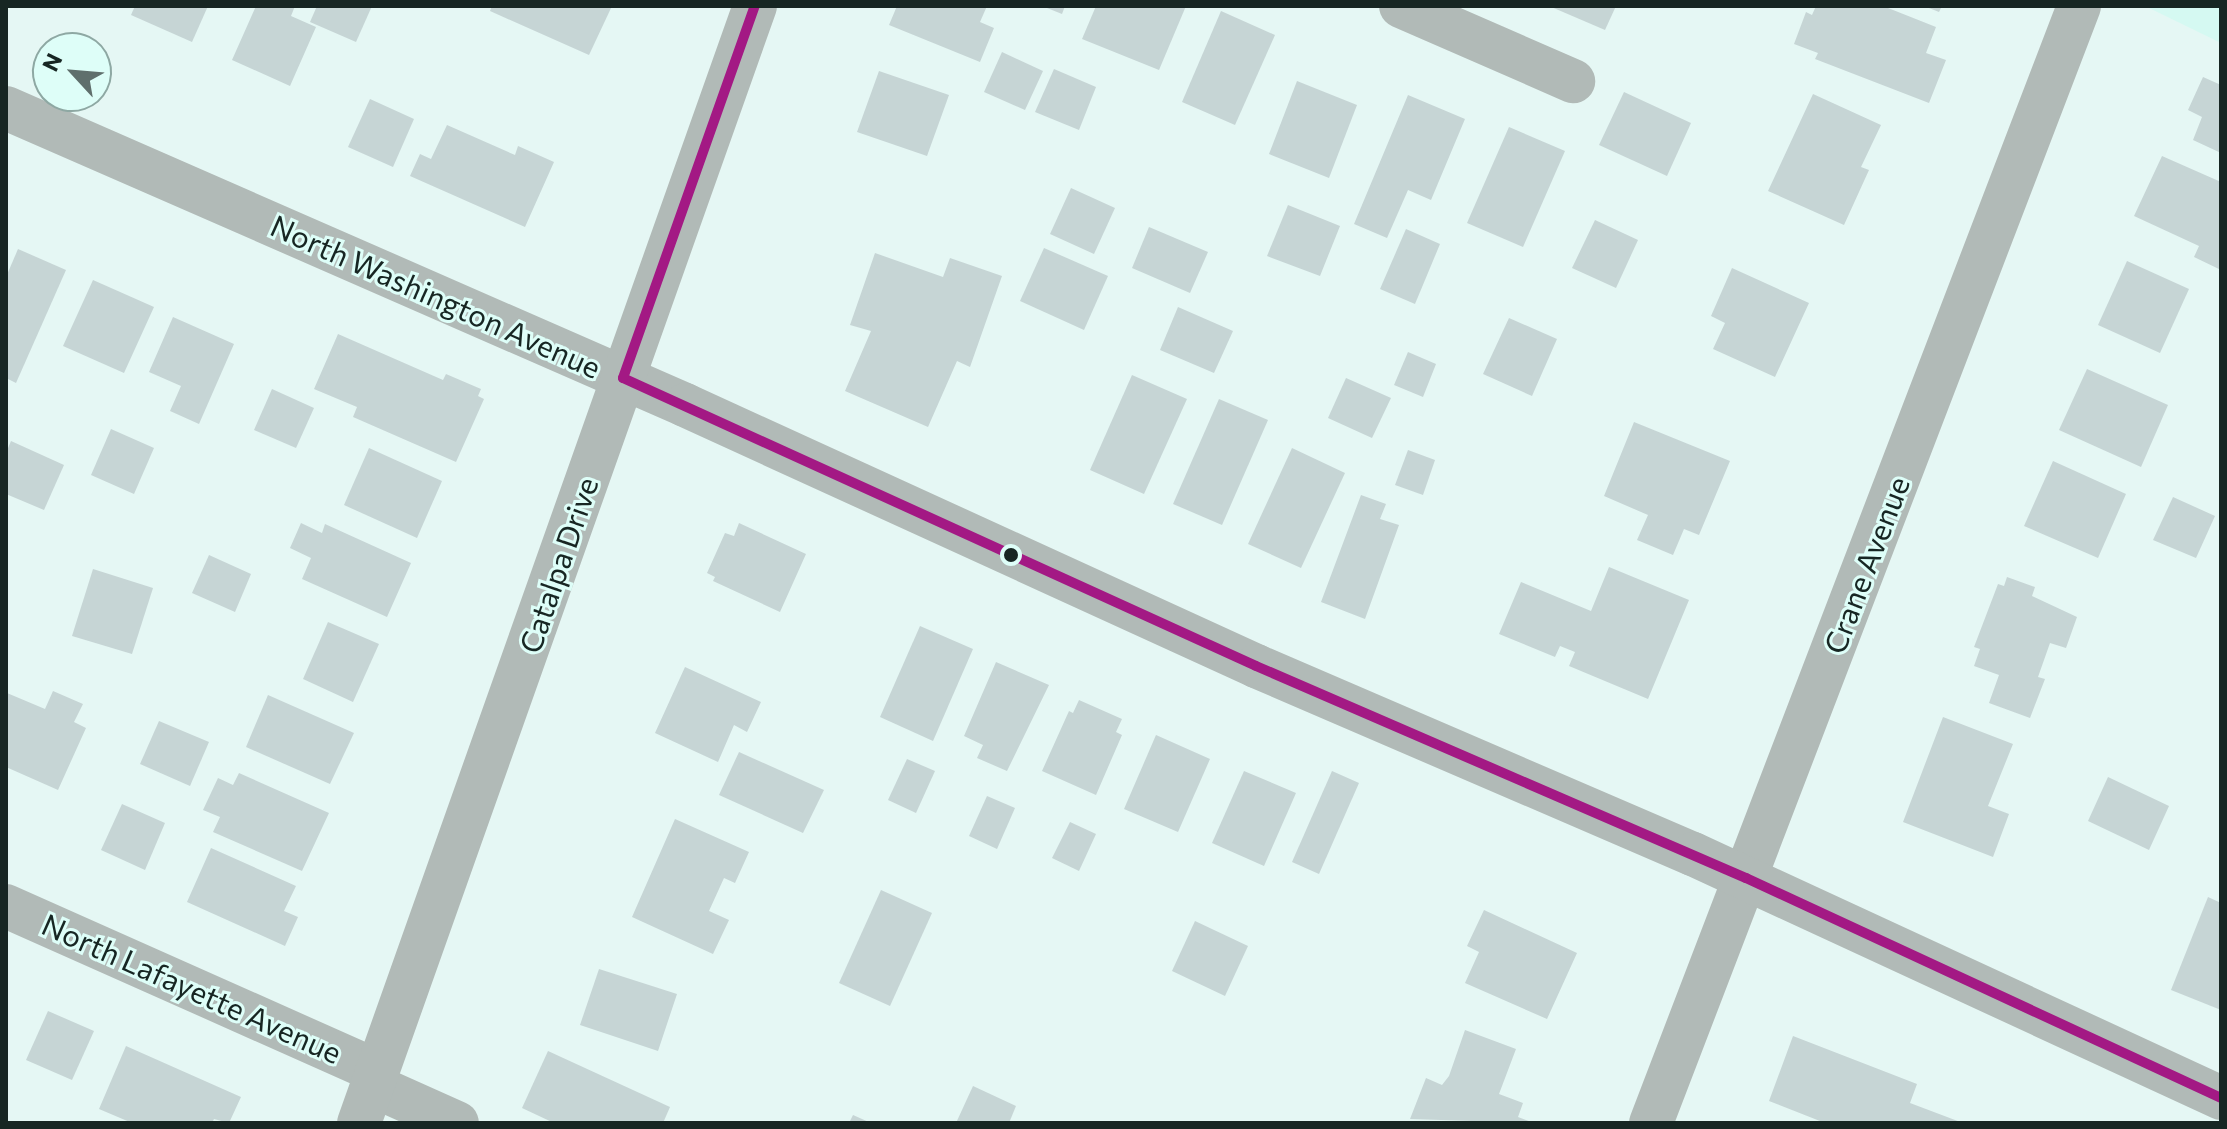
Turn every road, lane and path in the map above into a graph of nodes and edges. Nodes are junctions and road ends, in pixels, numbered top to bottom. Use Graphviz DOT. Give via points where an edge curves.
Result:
graph roads {
  1 [pos="755,6"];
  2 [pos="1401,6"];
  3 [pos="2079,6"];
  4 [pos="1573,81"];
  5 [pos="6,108"];
  6 [pos="623,378"];
  7 [pos="1746,878"];
  8 [pos="6,906"];
  9 [pos="369,1093"];
  10 [pos="2221,1098"];
  11 [pos="457,1123"];
  12 [pos="1651,1123"];
  1 -- 6 [label="street, Catalpa Drive"];
  2 -- 4 [label="street"];
  3 -- 7 [label="street, Crane Avenue"];
  5 -- 6 [label="street, North Washington Avenue"];
  6 -- 7 [label="street, North Washington Avenue" via="1256,666"];
  6 -- 9 [label="street, Catalpa Drive"];
  7 -- 10 [label="street, North Washington Avenue"];
  7 -- 12 [label="street, Crane Avenue"];
  8 -- 9 [label="street, North Lafayette Avenue"];
  9 -- 11 [label="street, North Lafayette Avenue"];
}
